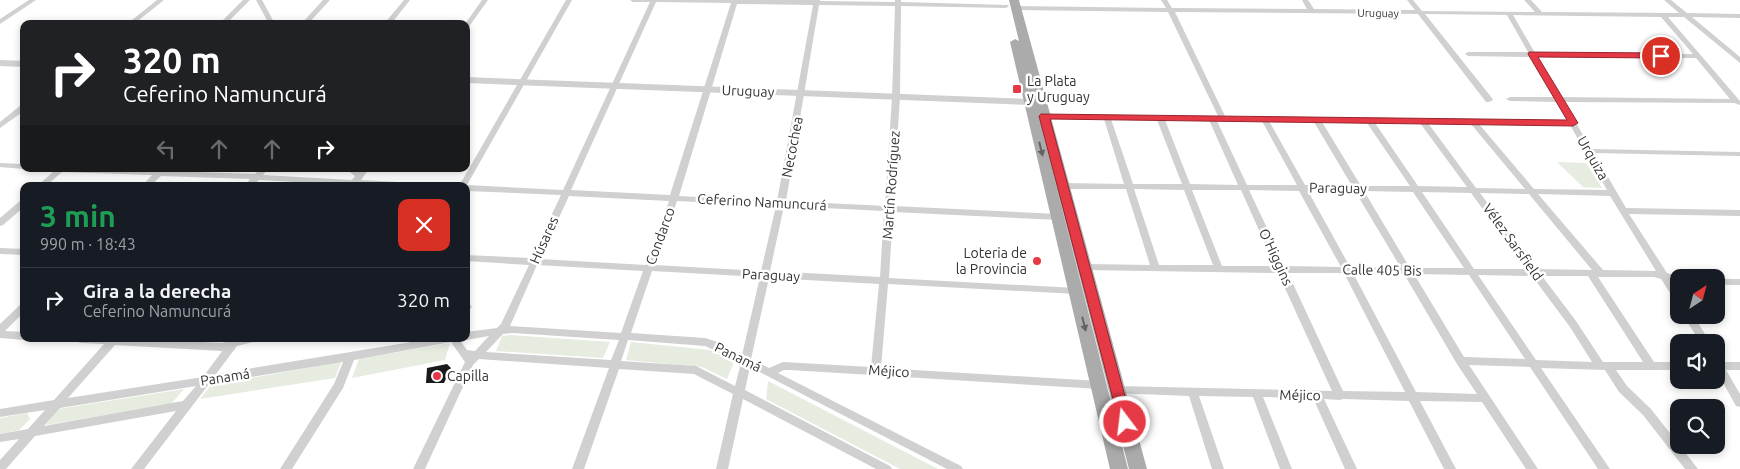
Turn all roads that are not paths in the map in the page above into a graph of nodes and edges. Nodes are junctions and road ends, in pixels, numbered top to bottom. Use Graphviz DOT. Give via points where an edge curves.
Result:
graph roads {
  1 [pos="33,0"];
  2 [pos="161,0"];
  3 [pos="248,0"];
  4 [pos="259,0"];
  5 [pos="327,0"];
  6 [pos="407,0"];
  7 [pos="485,0"];
  8 [pos="569,0"];
  9 [pos="633,0"];
  10 [pos="654,0"];
  11 [pos="1164,0"];
  12 [pos="1304,0"];
  13 [pos="1410,0"];
  14 [pos="1527,0"];
  15 [pos="1667,0"];
  16 [pos="735,1"];
  17 [pos="817,2"];
  18 [pos="898,2"];
  19 [pos="1010,3"];
  20 [pos="1169,10"];
  21 [pos="1312,12"];
  22 [pos="1420,13"];
  23 [pos="1540,13"];
  24 [pos="1509,14"];
  25 [pos="1664,16"];
  26 [pos="1686,16"];
  27 [pos="1740,16"];
  28 [pos="135,20"];
  29 [pos="226,20"];
  30 [pos="270,20"];
  31 [pos="308,20"];
  32 [pos="390,20"];
  33 [pos="470,21"];
  34 [pos="0,22"];
  35 [pos="1468,54"];
  36 [pos="1532,54"];
  37 [pos="1698,56"];
  38 [pos="1740,61"];
  39 [pos="0,63"];
  40 [pos="20,64"];
  41 [pos="470,80"];
  42 [pos="522,82"];
  43 [pos="615,86"];
  44 [pos="708,89"];
  45 [pos="802,93"];
  46 [pos="896,97"];
  47 [pos="1510,99"];
  48 [pos="1489,100"];
  49 [pos="1559,100"];
  50 [pos="1030,102"];
  51 [pos="1738,103"];
  52 [pos="20,110"];
  53 [pos="1044,116"];
  54 [pos="1107,117"];
  55 [pos="1160,118"];
  56 [pos="1212,119"];
  57 [pos="1222,119"];
  58 [pos="1265,120"];
  59 [pos="1317,120"];
  60 [pos="1370,121"];
  61 [pos="1423,122"];
  62 [pos="1474,122"];
  63 [pos="1573,123"];
  64 [pos="0,126"];
  65 [pos="1589,152"];
  66 [pos="1740,154"];
  67 [pos="0,165"];
  68 [pos="20,167"];
  69 [pos="57,172"];
  70 [pos="160,172"];
  71 [pos="177,172"];
  72 [pos="262,172"];
  73 [pos="363,172"];
  74 [pos="258,177"];
  75 [pos="46,182"];
  76 [pos="150,182"];
  77 [pos="253,182"];
  78 [pos="355,182"];
  79 [pos="465,182"];
  80 [pos="1063,186"];
  81 [pos="1128,187"];
  82 [pos="470,188"];
  83 [pos="1186,188"];
  84 [pos="1245,188"];
  85 [pos="1303,188"];
  86 [pos="1358,188"];
  87 [pos="1416,189"];
  88 [pos="1475,190"];
  89 [pos="1530,191"];
  90 [pos="565,193"];
  91 [pos="1613,193"];
  92 [pos="674,197"];
  93 [pos="781,203"];
  94 [pos="20,206"];
  95 [pos="889,209"];
  96 [pos="1624,210"];
  97 [pos="1740,213"];
  98 [pos="1058,217"];
  99 [pos="0,223"];
  100 [pos="0,251"];
  101 [pos="20,252"];
  102 [pos="470,258"];
  103 [pos="534,262"];
  104 [pos="1085,266"];
  105 [pos="1155,267"];
  106 [pos="1218,267"];
  107 [pos="648,269"];
  108 [pos="1282,269"];
  109 [pos="1347,270"];
  110 [pos="1408,271"];
  111 [pos="1471,271"];
  112 [pos="1535,272"];
  113 [pos="1596,273"];
  114 [pos="766,275"];
  115 [pos="1664,276"];
  116 [pos="1670,278"];
  117 [pos="884,281"];
  118 [pos="1725,282"];
  119 [pos="1740,282"];
  120 [pos="1670,286"];
  121 [pos="1076,291"];
  122 [pos="20,310"];
  123 [pos="0,330"];
  124 [pos="502,330"];
  125 [pos="0,334"];
  126 [pos="470,335"];
  127 [pos="20,336"];
  128 [pos="624,336"];
  129 [pos="111,342"];
  130 [pos="144,342"];
  131 [pos="235,342"];
  132 [pos="432,342"];
  133 [pos="456,342"];
  134 [pos="478,354"];
  135 [pos="350,357"];
  136 [pos="468,358"];
  137 [pos="746,360"];
  138 [pos="1461,361"];
  139 [pos="1530,362"];
  140 [pos="615,363"];
  141 [pos="1725,365"];
  142 [pos="1604,366"];
  143 [pos="1651,366"];
  144 [pos="1670,366"];
  145 [pos="1740,366"];
  146 [pos="876,370"];
  147 [pos="770,372"];
  148 [pos="1725,378"];
  149 [pos="207,380"];
  150 [pos="1099,385"];
  151 [pos="1117,390"];
  152 [pos="740,391"];
  153 [pos="1193,392"];
  154 [pos="1257,394"];
  155 [pos="1317,395"];
  156 [pos="1340,396"];
  157 [pos="1411,397"];
  158 [pos="1484,398"];
  159 [pos="57,402"];
  160 [pos="1740,403"];
  161 [pos="186,405"];
  162 [pos="0,413"];
  163 [pos="31,432"];
  164 [pos="0,438"];
  165 [pos="867,464"];
  166 [pos="0,468"];
  167 [pos="137,469"];
  168 [pos="286,469"];
  169 [pos="419,469"];
  170 [pos="578,469"];
  171 [pos="722,469"];
  172 [pos="886,469"];
  173 [pos="957,469"];
  174 [pos="1119,469"];
  175 [pos="1138,469"];
  176 [pos="1218,469"];
  177 [pos="1286,469"];
  178 [pos="1351,469"];
  179 [pos="1450,469"];
  180 [pos="1532,469"];
  181 [pos="1604,469"];
  182 [pos="1692,469"];
  1 -- 34 [label="street"];
  2 -- 28 [label="street"];
  3 -- 29 [label="street"];
  4 -- 30 [label="street"];
  5 -- 31 [label="street"];
  6 -- 32 [label="street"];
  7 -- 33 [label="street"];
  8 -- 42 [label="street"];
  9 -- 10 [label="street, Uruguay"];
  10 -- 16 [label="street, Uruguay"];
  10 -- 43 [label="street, Húsares"];
  11 -- 20 [label="street"];
  12 -- 21 [label="street"];
  13 -- 22 [label="street"];
  14 -- 23 [label="street"];
  15 -- 26 [label="street"];
  16 -- 17 [label="street, Uruguay"];
  16 -- 44 [label="street, Condarco"];
  17 -- 18 [label="street, Uruguay"];
  17 -- 45 [label="street, Necochea"];
  18 -- 19 [label="street, Uruguay"];
  18 -- 46 [label="street, Martín Rodríguez"];
  19 -- 20 [label="street, Uruguay"];
  19 -- 50 [label="main road"];
  19 -- 53 [label="main road"];
  20 -- 21 [label="street, Uruguay"];
  20 -- 57 [label="street"];
  21 -- 22 [label="street, Uruguay"];
  22 -- 24 [label="street, Uruguay"];
  22 -- 48 [label="street"];
  23 -- 24 [label="street, Uruguay"];
  23 -- 25 [label="street, Uruguay"];
  24 -- 36 [label="street, Urquiza"];
  25 -- 26 [label="street, Uruguay"];
  25 -- 37 [label="street"];
  26 -- 27 [label="street, Uruguay"];
  26 -- 38 [label="street"];
  35 -- 36 [label="street"];
  36 -- 37 [label="street"];
  36 -- 49 [label="street, Urquiza"];
  37 -- 51 [label="street"];
  39 -- 40 [label="street"];
  41 -- 42 [label="street, Uruguay"];
  42 -- 43 [label="street, Uruguay"];
  42 -- 79 [label="street"];
  43 -- 44 [label="street, Uruguay"];
  43 -- 90 [label="street, Húsares"];
  44 -- 45 [label="street, Uruguay"];
  44 -- 92 [label="street, Condarco"];
  45 -- 46 [label="street, Uruguay"];
  45 -- 93 [label="street, Necochea"];
  46 -- 50 [label="street, Uruguay"];
  46 -- 95 [label="street, Martín Rodríguez"];
  47 -- 49 [label="street"];
  49 -- 51 [label="street"];
  49 -- 63 [label="street, Urquiza"];
  50 -- 98 [label="main road, one-way"];
  52 -- 64 [label="street"];
  53 -- 54 [label="street"];
  53 -- 80 [label="main road"];
  54 -- 55 [label="street"];
  54 -- 81 [label="street"];
  55 -- 56 [label="street"];
  55 -- 83 [label="street"];
  56 -- 57 [label="street"];
  56 -- 84 [label="street, O'Higgins"];
  57 -- 58 [label="street"];
  58 -- 59 [label="street"];
  58 -- 85 [label="street"];
  59 -- 60 [label="street"];
  59 -- 86 [label="street"];
  60 -- 61 [label="street"];
  60 -- 87 [label="street"];
  61 -- 62 [label="street"];
  61 -- 88 [label="street, Vélez Sarsfield"];
  62 -- 63 [label="street"];
  62 -- 89 [label="street"];
  63 -- 65 [label="street, Urquiza"];
  65 -- 66 [label="street"];
  65 -- 91 [label="street, Urquiza"];
  67 -- 68 [label="street"];
  69 -- 75 [label="street"];
  70 -- 76 [label="street"];
  71 -- 74 [label="street"];
  72 -- 74 [label="street"];
  73 -- 78 [label="street"];
  74 -- 77 [label="street"];
  74 -- 78 [label="street"];
  80 -- 81 [label="street, Paraguay"];
  80 -- 104 [label="main road"];
  81 -- 83 [label="street, Paraguay"];
  81 -- 105 [label="street"];
  82 -- 90 [label="street, Ceferino Namuncurá"];
  83 -- 84 [label="street, Paraguay"];
  83 -- 106 [label="street"];
  84 -- 85 [label="street, Paraguay"];
  84 -- 108 [label="street, O'Higgins"];
  85 -- 86 [label="street, Paraguay"];
  85 -- 109 [label="street"];
  86 -- 87 [label="street, Paraguay"];
  86 -- 110 [label="street"];
  87 -- 88 [label="street, Paraguay"];
  87 -- 111 [label="street"];
  88 -- 89 [label="street, Paraguay"];
  88 -- 112 [label="street, Vélez Sarsfield"];
  89 -- 91 [label="street, Paraguay"];
  89 -- 113 [label="street"];
  90 -- 92 [label="street, Ceferino Namuncurá"];
  90 -- 103 [label="street, Húsares"];
  91 -- 96 [label="street, Urquiza"];
  92 -- 93 [label="street, Ceferino Namuncurá"];
  92 -- 107 [label="street, Condarco"];
  93 -- 95 [label="street, Ceferino Namuncurá"];
  93 -- 114 [label="street, Necochea"];
  94 -- 99 [label="street"];
  95 -- 98 [label="street, Ceferino Namuncurá"];
  95 -- 117 [label="street, Martín Rodríguez"];
  96 -- 97 [label="street"];
  96 -- 115 [label="street, Urquiza"];
  98 -- 121 [label="main road"];
  100 -- 101 [label="street"];
  102 -- 103 [label="street, Paraguay"];
  103 -- 107 [label="street, Paraguay"];
  103 -- 124 [label="street, Húsares"];
  104 -- 105 [label="street, Calle 405 Bis"];
  104 -- 151 [label="main road"];
  105 -- 106 [label="street, Calle 405 Bis"];
  106 -- 108 [label="street, Calle 405 Bis"];
  107 -- 114 [label="street, Paraguay"];
  107 -- 128 [label="street, Condarco"];
  108 -- 109 [label="street, Calle 405 Bis"];
  108 -- 156 [label="street, O'Higgins"];
  109 -- 110 [label="street, Calle 405 Bis"];
  109 -- 157 [label="street"];
  110 -- 111 [label="street, Calle 405 Bis"];
  110 -- 138 [label="street"];
  111 -- 112 [label="street, Calle 405 Bis"];
  111 -- 139 [label="street"];
  112 -- 113 [label="street, Calle 405 Bis"];
  112 -- 142 [label="street, Vélez Sarsfield"];
  113 -- 115 [label="street, Calle 405 Bis"];
  113 -- 143 [label="street"];
  114 -- 117 [label="street, Paraguay"];
  114 -- 137 [label="street, Necochea"];
  115 -- 116 [label="street, Calle 405 Bis"];
  115 -- 120 [label="street, Urquiza"];
  117 -- 121 [label="street, Paraguay"];
  117 -- 146 [label="street, Martín Rodríguez"];
  118 -- 119 [label="street"];
  121 -- 150 [label="main road, one-way"];
  122 -- 123 [label="street"];
  124 -- 126 [label="street, Panamá"];
  124 -- 128 [label="street, Panamá"];
  124 -- 134 [label="street, Húsares"];
  125 -- 127 [label="street"];
  128 -- 137 [label="street, Panamá" via="705,342"];
  128 -- 140 [label="street, Condarco"];
  129 -- 159 [label="street"];
  130 -- 131 [label="street" via="222,347"];
  131 -- 149 [label="street"];
  132 -- 135 [label="street, Panamá"];
  133 -- 136 [label="street"];
  134 -- 136 [label="street, Húsares"];
  134 -- 140 [label="street"];
  135 -- 149 [label="street, Panamá"];
  135 -- 168 [label="street" via="339,385"];
  136 -- 169 [label="street, Húsares"];
  137 -- 147 [label="street, Panamá"];
  137 -- 152 [label="street, Necochea"];
  138 -- 139 [label="street"];
  138 -- 158 [label="street"];
  139 -- 142 [label="street"];
  139 -- 181 [label="street"];
  140 -- 152 [label="street" via="696,370"];
  140 -- 170 [label="street, Condarco"];
  141 -- 145 [label="street"];
  142 -- 143 [label="street"];
  142 -- 182 [label="street, Vélez Sarsfield" via="1647,412"];
  143 -- 144 [label="street"];
  146 -- 147 [label="street, Méjico" via="783,366"];
  146 -- 150 [label="street, Méjico"];
  147 -- 173 [label="street, Panamá"];
  148 -- 160 [label="street"];
  149 -- 159 [label="street, Panamá"];
  149 -- 161 [label="street"];
  150 -- 174 [label="main road"];
  151 -- 153 [label="street, Méjico"];
  151 -- 175 [label="main road"];
  152 -- 165 [label="street"];
  152 -- 171 [label="street, Necochea"];
  153 -- 154 [label="street, Méjico"];
  153 -- 176 [label="street"];
  154 -- 155 [label="street, Méjico"];
  154 -- 177 [label="street"];
  155 -- 156 [label="street, Méjico"];
  155 -- 178 [label="street"];
  156 -- 157 [label="street, Méjico"];
  157 -- 158 [label="street, Méjico"];
  157 -- 179 [label="street"];
  158 -- 180 [label="street"];
  159 -- 162 [label="street, Panamá"];
  159 -- 163 [label="street"];
  161 -- 163 [label="street"];
  161 -- 167 [label="street"];
  163 -- 164 [label="street"];
  163 -- 166 [label="street"];
  165 -- 172 [label="street"];
}
